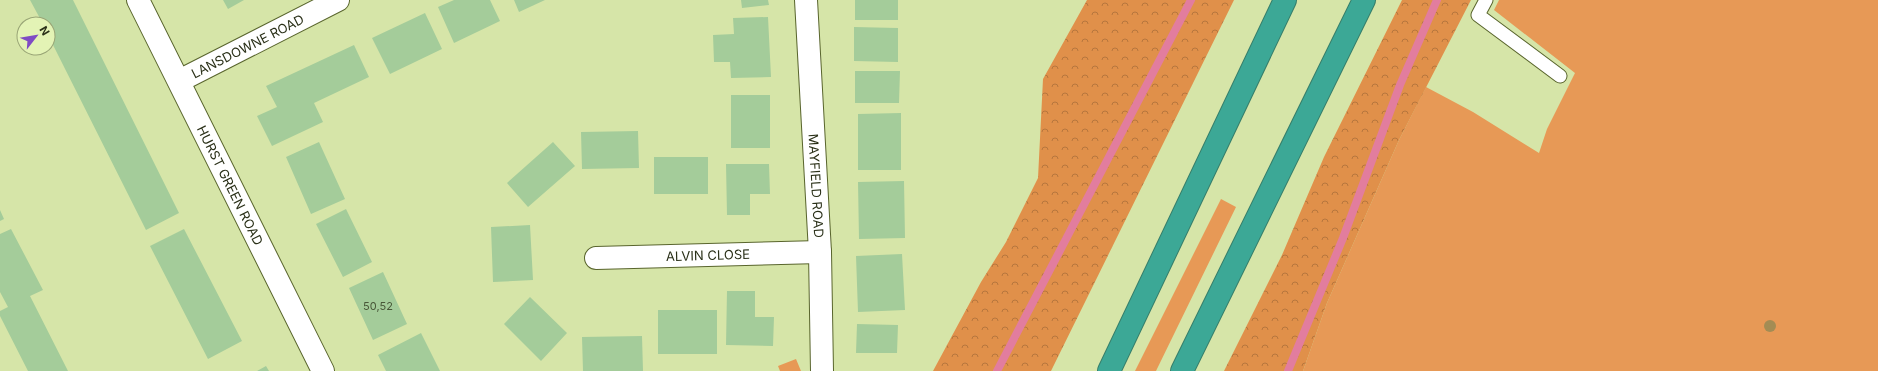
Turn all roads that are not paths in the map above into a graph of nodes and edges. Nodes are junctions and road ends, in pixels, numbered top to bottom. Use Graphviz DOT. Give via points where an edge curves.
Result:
graph roads {
  1 [pos="138,0"];
  2 [pos="338,0"];
  3 [pos="806,0"];
  4 [pos="1285,0"];
  5 [pos="1364,0"];
  6 [pos="1486,0"];
  7 [pos="1560,76"];
  8 [pos="179,82"];
  9 [pos="820,252"];
  10 [pos="596,258"];
  11 [pos="323,371"];
  12 [pos="822,371"];
  13 [pos="1109,371"];
  14 [pos="1182,371"];
  1 -- 8 [label="street, HURST GREEN ROAD"];
  2 -- 8 [label="street, LANSDOWNE ROAD"];
  3 -- 9 [label="street, MAYFIELD ROAD"];
  4 -- 13 [label="highway"];
  5 -- 14 [label="highway"];
  6 -- 7 [label="lane" via="1478,15"];
  8 -- 11 [label="street, HURST GREEN ROAD"];
  9 -- 10 [label="street, ALVIN CLOSE"];
  9 -- 12 [label="street, MAYFIELD ROAD"];
}
